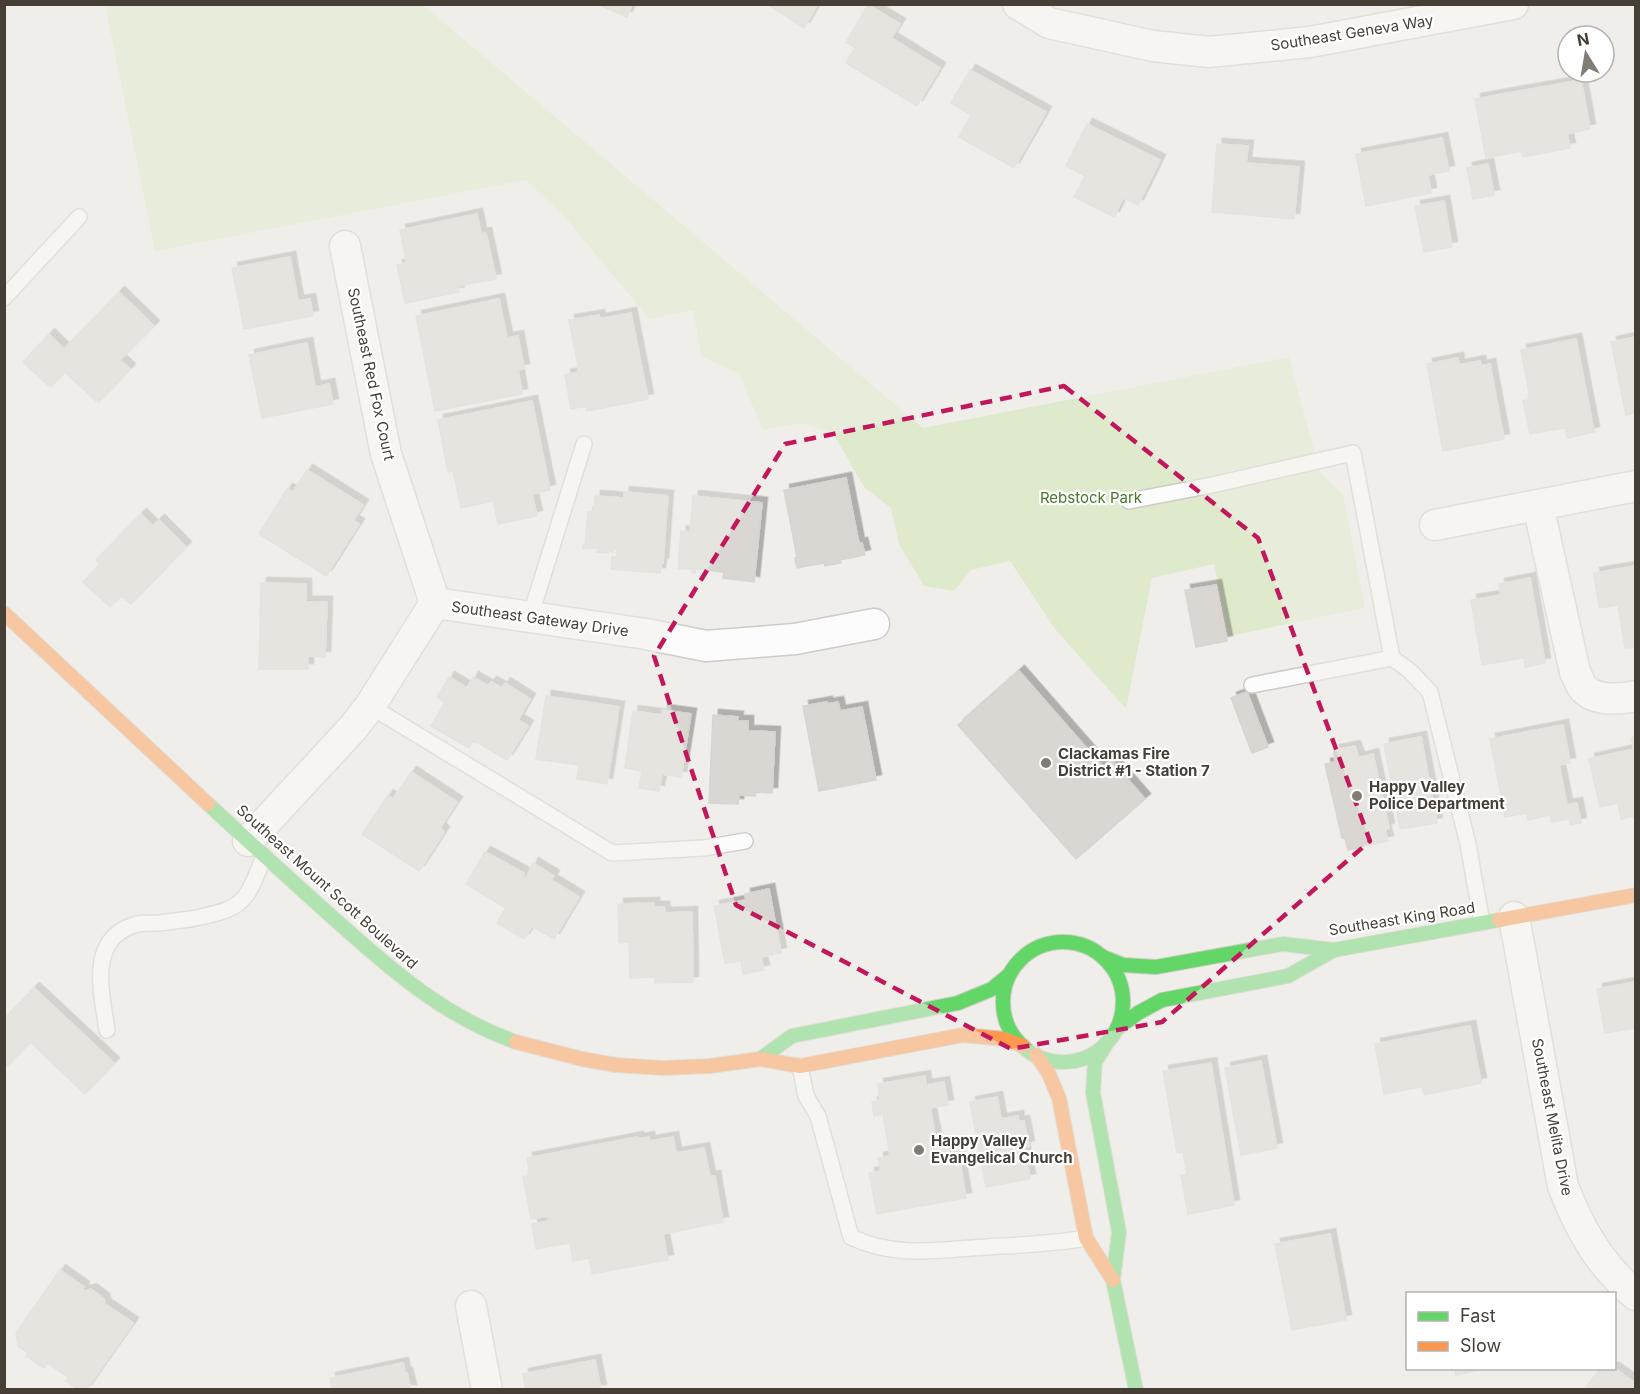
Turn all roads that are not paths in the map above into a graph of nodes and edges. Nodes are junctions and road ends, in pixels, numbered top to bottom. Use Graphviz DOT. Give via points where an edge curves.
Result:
graph roads {
  1 [pos="1018,4"];
  2 [pos="1513,4"];
  3 [pos="1429,12"];
  4 [pos="79,217"];
  5 [pos="345,246"];
  6 [pos="4,297"];
  7 [pos="584,444"];
  8 [pos="1635,486"];
  9 [pos="1129,501"];
  10 [pos="1538,505"];
  11 [pos="1435,525"];
  12 [pos="435,603"];
  13 [pos="4,613"];
  14 [pos="530,617"];
  15 [pos="874,624"];
  16 [pos="1392,658"];
  17 [pos="1252,685"];
  18 [pos="1635,696"];
  19 [pos="370,706"];
  20 [pos="745,840"];
  21 [pos="256,848"];
  22 [pos="1635,895"];
  23 [pos="1514,917"];
  24 [pos="1482,923"];
  25 [pos="1334,950"];
  26 [pos="1103,957"];
  27 [pos="1009,975"];
  28 [pos="1117,1029"];
  29 [pos="107,1030"];
  30 [pos="1108,1041"];
  31 [pos="1023,1046"];
  32 [pos="1036,1055"];
  33 [pos="760,1059"];
  34 [pos="800,1066"];
  35 [pos="1086,1238"];
  36 [pos="1113,1280"];
  37 [pos="1635,1295"];
  38 [pos="471,1306"];
  39 [pos="487,1389"];
  40 [pos="1136,1389"];
  1 -- 3 [label="street, Southeast Geneva Way" via="1049,23 1153,46 1209,52 1310,42"];
  2 -- 3 [label="street, Southeast Geneva Way"];
  4 -- 6 [label="lane"];
  5 -- 12 [label="street, Southeast Red Fox Court" via="386,454"];
  7 -- 14 [label="lane"];
  8 -- 10 [label="street"];
  9 -- 16 [label="lane" via="1353,453"];
  10 -- 11 [label="street"];
  10 -- 18 [label="street" via="1575,672 1583,688 1605,698"];
  12 -- 14 [label="street, Southeast Gateway Drive"];
  12 -- 19 [label="street, Southeast Gateway Drive"];
  13 -- 21 [label="main road, Southeast Mount Scott Boulevard"];
  14 -- 15 [label="street, Southeast Gateway Drive" via="706,646 795,639"];
  16 -- 17 [label="lane"];
  16 -- 24 [label="lane" via="1430,692 1468,844"];
  19 -- 20 [label="lane" via="612,854 705,848"];
  19 -- 21 [label="street, Southeast Gateway Drive"];
  21 -- 29 [label="lane" via="249,891 228,910 187,921 137,924 111,940 102,954 100,977"];
  21 -- 33 [label="main road, Southeast Mount Scott Boulevard" via="397,975 436,1003 513,1041 616,1065 663,1068"];
  22 -- 23 [label="main road, Southeast King Road"];
  23 -- 24 [label="main road, Southeast King Road"];
  23 -- 37 [label="street, Southeast Melita Drive" via="1563,1186 1586,1239"];
  24 -- 25 [label="main road, Southeast King Road"];
  25 -- 26 [label="main road, Southeast King Road" via="1283,944 1156,967 1123,965"];
  25 -- 28 [label="main road" via="1288,976 1162,1000"];
  26 -- 27 [label="main road" via="1090,948 1059,942 1030,952"];
  26 -- 28 [label="main road" via="1120,983 1123,998"];
  27 -- 31 [label="main road" via="1004,989 1006,1021"];
  27 -- 33 [label="main road, Southeast Mount Scott Boulevard" via="992,989 958,1003 792,1036"];
  28 -- 30 [label="main road"];
  30 -- 32 [label="main road" via="1096,1052 1074,1060 1051,1060"];
  30 -- 36 [label="main road" via="1095,1062 1093,1094 1119,1232"];
  31 -- 32 [label="main road"];
  31 -- 34 [label="main road, Southeast Mount Scott Boulevard" via="1004,1039 963,1035"];
  32 -- 35 [label="main road" via="1059,1098"];
  33 -- 34 [label="main road, Southeast Mount Scott Boulevard"];
  34 -- 35 [label="lane" via="806,1096 818,1116 851,1238 870,1246 909,1252"];
  35 -- 36 [label="main road"];
  36 -- 40 [label="main road"];
  38 -- 39 [label="street"];
}
